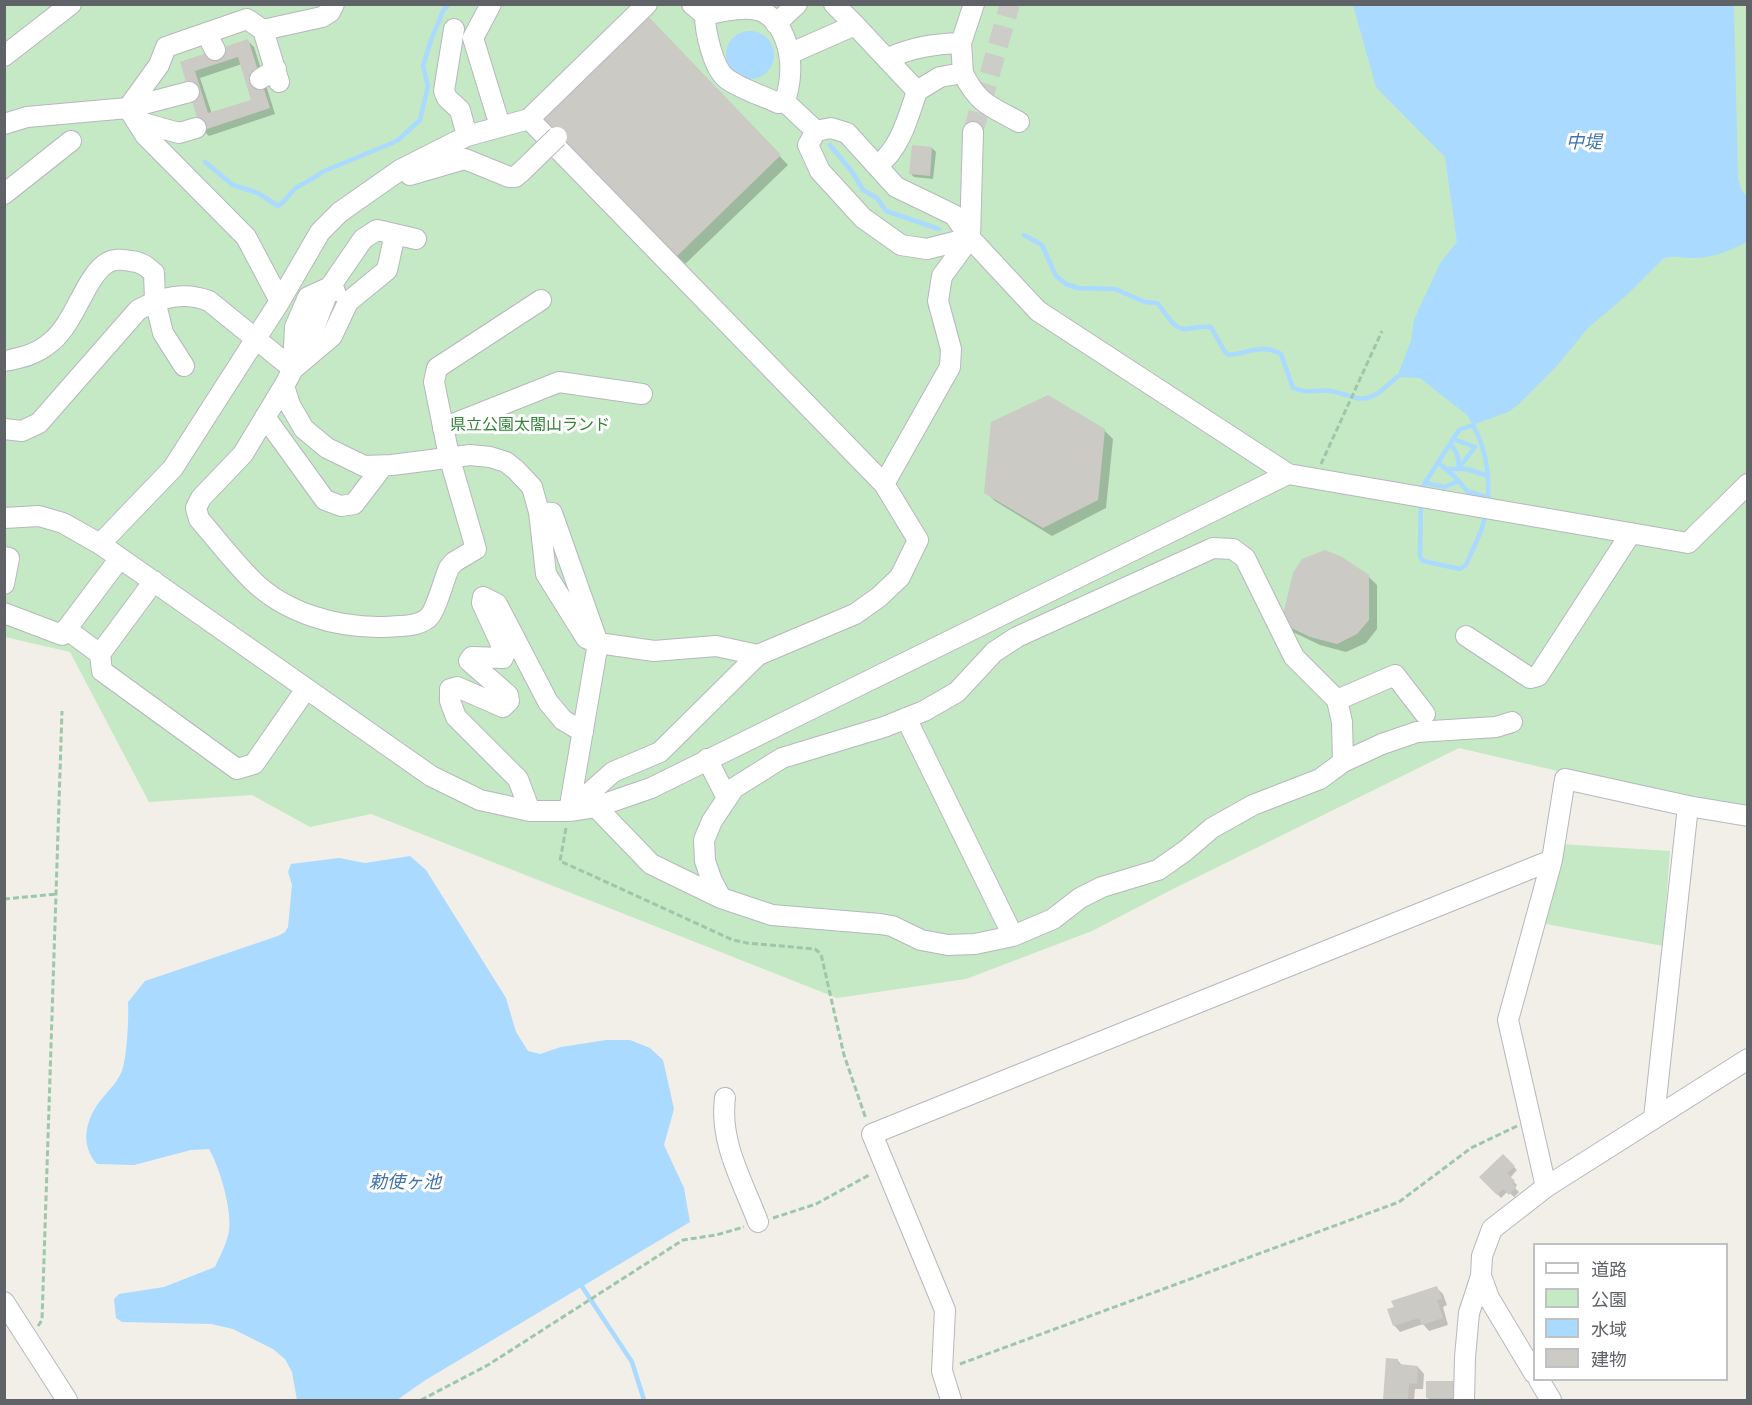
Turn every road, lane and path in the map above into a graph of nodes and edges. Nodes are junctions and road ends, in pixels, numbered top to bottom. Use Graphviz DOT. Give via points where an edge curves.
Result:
graph roads {
  1 [pos="71,4"];
  2 [pos="334,4"];
  3 [pos="491,4"];
  4 [pos="647,4"];
  5 [pos="797,4"];
  6 [pos="834,4"];
  7 [pos="974,4"];
  8 [pos="744,7"];
  9 [pos="699,10"];
  10 [pos="769,13"];
  11 [pos="855,25"];
  12 [pos="263,30"];
  13 [pos="454,30"];
  14 [pos="961,43"];
  15 [pos="789,54"];
  16 [pos="4,56"];
  17 [pos="887,59"];
  18 [pos="963,73"];
  19 [pos="272,77"];
  20 [pos="917,91"];
  21 [pos="189,92"];
  22 [pos="785,102"];
  23 [pos="132,115"];
  24 [pos="529,119"];
  25 [pos="1019,122"];
  26 [pos="4,124"];
  27 [pos="500,126"];
  28 [pos="196,128"];
  29 [pos="816,131"];
  30 [pos="973,132"];
  31 [pos="467,136"];
  32 [pos="557,137"];
  33 [pos="71,141"];
  34 [pos="877,166"];
  35 [pos="400,170"];
  36 [pos="4,194"];
  37 [pos="395,234"];
  38 [pos="970,238"];
  39 [pos="416,239"];
  40 [pos="330,287"];
  41 [pos="155,300"];
  42 [pos="541,300"];
  43 [pos="279,301"];
  44 [pos="348,302"];
  45 [pos="1382,331"];
  46 [pos="255,339"];
  47 [pos="4,361"];
  48 [pos="184,366"];
  49 [pos="288,377"];
  50 [pos="642,394"];
  51 [pos="265,417"];
  52 [pos="443,428"];
  53 [pos="4,429"];
  54 [pos="449,456"];
  55 [pos="383,466"];
  56 [pos="1288,474"];
  57 [pos="1314,479"];
  58 [pos="884,484"];
  59 [pos="1748,484"];
  60 [pos="539,512"];
  61 [pos="4,518"];
  62 [pos="1186,524"];
  63 [pos="1631,533"];
  64 [pos="100,544"];
  65 [pos="1198,555"];
  66 [pos="4,557"];
  67 [pos="120,558"];
  68 [pos="154,582"];
  69 [pos="4,584"];
  70 [pos="1037,598"];
  71 [pos="4,613"];
  72 [pos="1049,623"];
  73 [pos="66,629"];
  74 [pos="1466,636"];
  75 [pos="598,643"];
  76 [pos="100,654"];
  77 [pos="758,655"];
  78 [pos="306,688"];
  79 [pos="1337,700"];
  80 [pos="62,711"];
  81 [pos="1425,714"];
  82 [pos="906,718"];
  83 [pos="1512,722"];
  84 [pos="582,732"];
  85 [pos="707,759"];
  86 [pos="1343,762"];
  87 [pos="727,798"];
  88 [pos="1688,806"];
  89 [pos="596,807"];
  90 [pos="530,811"];
  91 [pos="569,811"];
  92 [pos="1748,816"];
  93 [pos="1552,860"];
  94 [pos="57,894"];
  95 [pos="721,898"];
  96 [pos="4,899"];
  97 [pos="1013,936"];
  98 [pos="1748,1059"];
  99 [pos="725,1098"];
  100 [pos="1654,1118"];
  101 [pos="1530,1120"];
  102 [pos="872,1134"];
  103 [pos="885,1166"];
  104 [pos="1546,1187"];
  105 [pos="758,1222"];
  106 [pos="1481,1276"];
  107 [pos="4,1302"];
  108 [pos="29,1339"];
  109 [pos="942,1371"];
  110 [pos="1533,1371"];
  111 [pos="1540,1381"];
  112 [pos="67,1401"];
  113 [pos="421,1401"];
  114 [pos="951,1401"];
  115 [pos="1464,1401"];
  116 [pos="1551,1401"];
  1 -- 16 [label="street"];
  2 -- 12 [label="street" via="322,17"];
  3 -- 27 [label="street" via="473,38"];
  4 -- 24 [label="street"];
  5 -- 10 [label="street"];
  6 -- 11 [label="street"];
  7 -- 14 [label="street"];
  8 -- 9 [label="street"];
  8 -- 10 [label="street"];
  9 -- 22 [label="street" via="718,69 727,79 778,103"];
  10 -- 15 [label="street"];
  11 -- 15 [label="street"];
  11 -- 17 [label="street"];
  12 -- 19 [label="street"];
  12 -- 23 [label="street" via="247,19 211,41 166,47"];
  13 -- 31 [label="street" via="444,91 460,110"];
  14 -- 17 [label="street" via="903,51"];
  14 -- 18 [label="street"];
  15 -- 22 [label="street"];
  17 -- 20 [label="street"];
  18 -- 20 [label="street" via="940,77"];
  18 -- 25 [label="street" via="979,100"];
  20 -- 34 [label="street" via="902,135"];
  21 -- 23 [label="street"];
  22 -- 29 [label="street"];
  23 -- 26 [label="street" via="27,117"];
  23 -- 28 [label="street" via="179,133"];
  23 -- 43 [label="street" via="145,135 246,237"];
  24 -- 27 [label="street"];
  24 -- 58 [label="street"];
  27 -- 31 [label="street"];
  29 -- 34 [label="street" via="831,128 847,133"];
  29 -- 38 [label="street" via="808,145 820,171 863,218 901,245 927,249"];
  30 -- 38 [label="street"];
  31 -- 35 [label="street"];
  32 -- 35 [label="street, bridge" via="515,177 465,159 411,175"];
  33 -- 36 [label="street"];
  34 -- 38 [label="street" via="896,187 954,215"];
  35 -- 43 [label="street" via="340,212 320,232"];
  37 -- 39 [label="street"];
  37 -- 40 [label="street" via="377,230 363,238"];
  37 -- 44 [label="street" via="387,270"];
  38 -- 56 [label="street" via="1038,311"];
  38 -- 58 [label="street" via="942,276 938,301 951,349 950,367"];
  40 -- 44 [label="street"];
  40 -- 49 [label="street" via="311,335"];
  41 -- 46 [label="street" via="186,294 209,301"];
  41 -- 47 [label="street" via="154,273 142,263 107,262 52,342 25,358"];
  41 -- 48 [label="street" via="163,333"];
  41 -- 53 [label="street" via="138,310 39,423 22,431"];
  42 -- 52 [label="street" via="437,368 434,382"];
  43 -- 46 [label="street"];
  44 -- 49 [label="street" via="332,336"];
  45 -- 57 [label="path"];
  46 -- 49 [label="street"];
  46 -- 64 [label="street" via="173,468"];
  49 -- 51 [label="street"];
  49 -- 55 [label="street" via="290,405 304,429 349,460"];
  50 -- 52 [label="street" via="559,382"];
  51 -- 54 [label="street" via="243,454 201,498 196,508 199,519 268,594 333,623 354,627 398,626 420,623 430,616 448,568 476,549"];
  51 -- 55 [label="street" via="325,500 340,506 354,504"];
  52 -- 54 [label="street"];
  54 -- 55 [label="street"];
  54 -- 60 [label="street" via="490,457 506,462 532,487"];
  56 -- 57 [label="street"];
  56 -- 62 [label="street"];
  57 -- 63 [label="street"];
  58 -- 77 [label="street" via="918,540 900,577 855,614"];
  59 -- 63 [label="street" via="1688,543"];
  60 -- 75 [label="street" via="546,574 586,638"];
  60 -- 75 [label="street" via="552,513"];
  61 -- 64 [label="street" via="39,516 63,523"];
  62 -- 65 [label="street"];
  62 -- 70 [label="street"];
  63 -- 74 [label="street" via="1538,676 1530,678"];
  64 -- 67 [label="street"];
  65 -- 72 [label="street"];
  65 -- 79 [label="street" via="1213,548 1233,549 1245,558 1294,657"];
  66 -- 69 [label="street" via="9,558"];
  67 -- 68 [label="street"];
  67 -- 73 [label="street"];
  68 -- 76 [label="street"];
  68 -- 78 [label="street"];
  70 -- 72 [label="street"];
  70 -- 85 [label="street"];
  71 -- 73 [label="street" via="62,635"];
  72 -- 82 [label="street" via="994,652 957,693"];
  73 -- 76 [label="street"];
  75 -- 77 [label="street" via="654,651 716,646"];
  75 -- 84 [label="street"];
  76 -- 78 [label="street" via="102,671 237,769 264,763"];
  77 -- 91 [label="street" via="660,752 613,772"];
  78 -- 90 [label="street" via="431,776 480,800"];
  79 -- 81 [label="street" via="1395,675"];
  79 -- 86 [label="street"];
  80 -- 94 [label="path"];
  82 -- 87 [label="street" via="782,758 734,788"];
  82 -- 97 [label="street"];
  83 -- 86 [label="street" via="1496,727 1417,732"];
  84 -- 90 [label="street" via="563,720 548,702 497,604 483,597 482,603 506,652 503,658 472,657 469,661 508,695 508,701 503,707 457,687 450,689 450,701 456,717 518,779"];
  84 -- 91 [label="street"];
  85 -- 87 [label="street"];
  85 -- 89 [label="street" via="651,788"];
  86 -- 97 [label="street" via="1320,779 1253,805 1212,828 1158,870 1102,887 1053,919"];
  87 -- 95 [label="street" via="704,840 705,861"];
  88 -- 92 [label="street"];
  88 -- 93 [label="street" via="1565,779"];
  88 -- 100 [label="street"];
  89 -- 91 [label="street"];
  89 -- 95 [label="street" via="651,864"];
  90 -- 91 [label="street"];
  91 -- 102 [label="path" via="560,861 747,944 815,949 821,954 844,1055"];
  93 -- 101 [label="street" via="1508,1020"];
  93 -- 102 [label="street"];
  94 -- 96 [label="path"];
  94 -- 108 [label="path" via="42,1320"];
  95 -- 97 [label="street" via="772,915 892,926 921,940 948,945"];
  98 -- 100 [label="street"];
  99 -- 105 [label="street" via="726,1140"];
  100 -- 104 [label="street"];
  101 -- 104 [label="street"];
  101 -- 109 [label="path" via="1471,1148 1399,1202"];
  102 -- 103 [label="street"];
  103 -- 105 [label="path" via="816,1204"];
  103 -- 109 [label="street" via="945,1310"];
  104 -- 106 [label="street" via="1492,1229 1482,1256"];
  105 -- 113 [label="path" via="683,1240 488,1365"];
  106 -- 110 [label="street" via="1489,1298"];
  106 -- 115 [label="street" via="1469,1313"];
  107 -- 108 [label="street"];
  108 -- 112 [label="street"];
  109 -- 114 [label="street"];
  111 -- 116 [label="street"];
}
